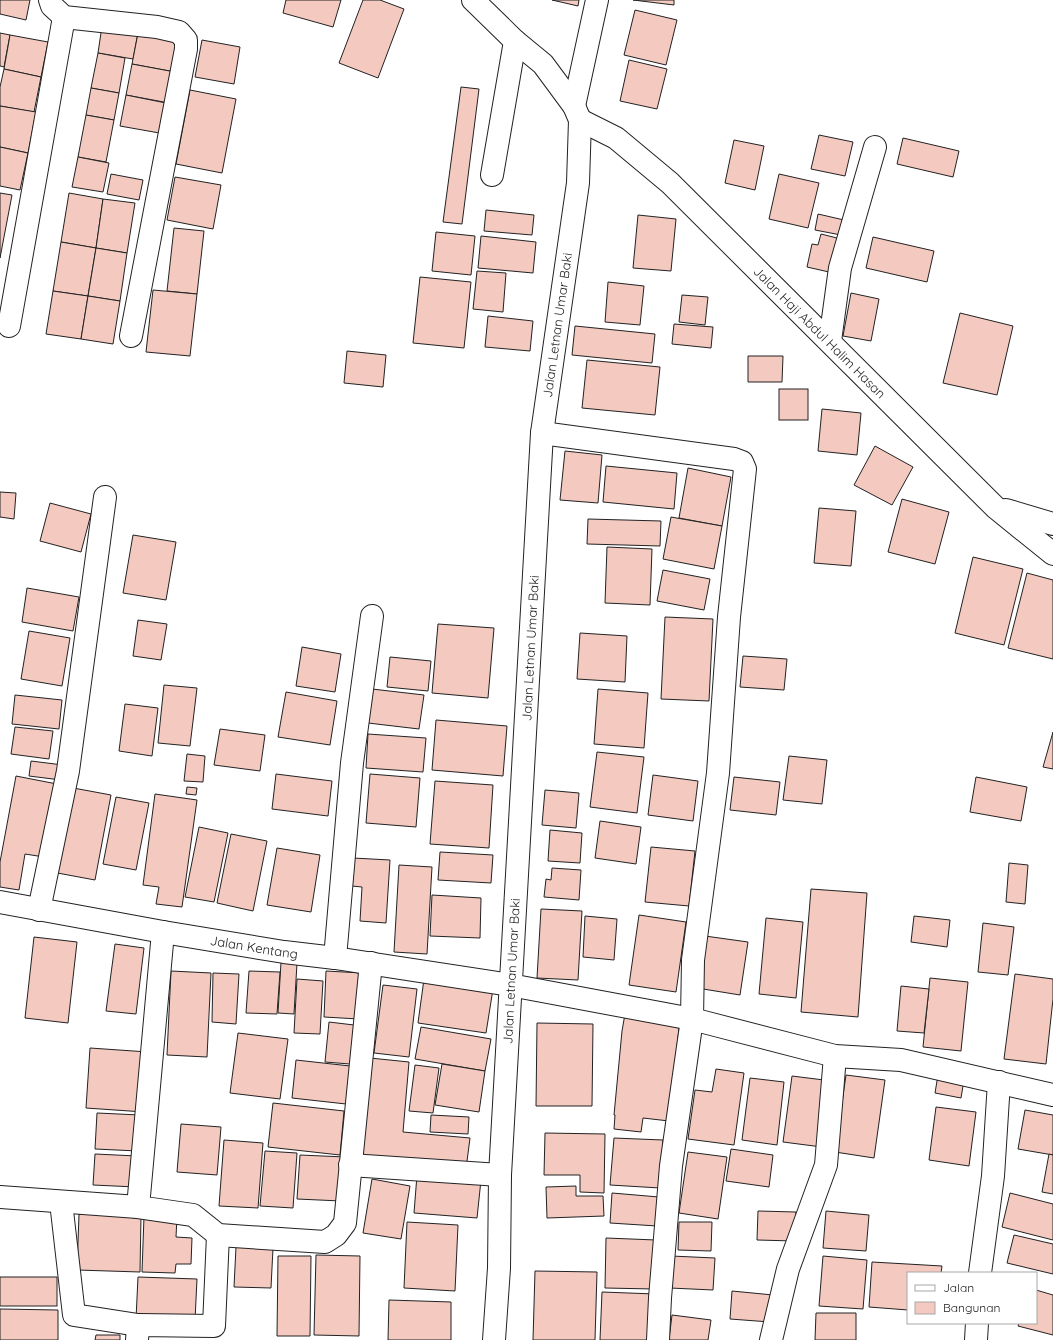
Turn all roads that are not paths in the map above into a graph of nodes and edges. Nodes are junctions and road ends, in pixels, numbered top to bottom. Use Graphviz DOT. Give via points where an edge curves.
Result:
graph roads {
  1 [pos="50,0"];
  2 [pos="474,0"];
  3 [pos="597,0"];
  4 [pos="64,17"];
  5 [pos="515,41"];
  6 [pos="577,113"];
  7 [pos="875,147"];
  8 [pos="492,175"];
  9 [pos="9,326"];
  10 [pos="131,336"];
  11 [pos="830,341"];
  12 [pos="542,433"];
  13 [pos="105,497"];
  14 [pos="996,508"];
  15 [pos="1053,524"];
  16 [pos="1053,554"];
  17 [pos="372,616"];
  18 [pos="0,902"];
  19 [pos="39,910"];
  20 [pos="163,932"];
  21 [pos="335,958"];
  22 [pos="372,964"];
  23 [pos="510,985"];
  24 [pos="692,1019"];
  25 [pos="835,1056"];
  26 [pos="999,1082"];
  27 [pos="1053,1095"];
  28 [pos="350,1165"];
  29 [pos="500,1175"];
  30 [pos="0,1197"];
  31 [pos="60,1202"];
  32 [pos="138,1208"];
  33 [pos="218,1235"];
  34 [pos="980,1272"];
  35 [pos="977,1324"];
  36 [pos="138,1333"];
  37 [pos="494,1340"];
  38 [pos="658,1340"];
  39 [pos="771,1340"];
  40 [pos="976,1340"];
  1 -- 4 [label="street" via="52,6"];
  2 -- 5 [label="street"];
  3 -- 6 [label="street, Jalan Letnan Umar Baki"];
  4 -- 9 [label="street"];
  4 -- 10 [label="street" via="157,27 179,32 186,40"];
  5 -- 6 [label="street" via="543,64"];
  5 -- 8 [label="street"];
  6 -- 11 [label="street, Jalan Haji Abdul Halim Hasan" via="616,138 670,183"];
  6 -- 12 [label="street, Jalan Letnan Umar Baki" via="578,183"];
  7 -- 11 [label="street" via="840,268"];
  11 -- 14 [label="street, Jalan Haji Abdul Halim Hasan"];
  12 -- 23 [label="street, Jalan Letnan Umar Baki"];
  12 -- 24 [label="street" via="734,459 742,462 745,469 729,618 718,773 694,960"];
  13 -- 19 [label="street" via="68,771"];
  14 -- 15 [label="street"];
  14 -- 16 [label="street, Jalan Haji Abdul Halim Hasan"];
  17 -- 21 [label="street" via="352,763"];
  18 -- 19 [label="street, Jalan Kentang"];
  19 -- 20 [label="street, Jalan Kentang"];
  20 -- 21 [label="street, Jalan Kentang"];
  20 -- 32 [label="street"];
  21 -- 22 [label="street, Jalan Kentang"];
  22 -- 23 [label="street, Jalan Kentang"];
  22 -- 28 [label="street"];
  23 -- 24 [label="street, Jalan Kentang"];
  23 -- 29 [label="street, Jalan Letnan Umar Baki"];
  24 -- 25 [label="street, Jalan Kentang"];
  24 -- 38 [label="street" via="671,1166"];
  25 -- 26 [label="street, Jalan Kentang" via="901,1060"];
  25 -- 39 [label="street" via="826,1165 788,1269"];
  26 -- 27 [label="street, Jalan Kentang"];
  26 -- 34 [label="street" via="992,1176"];
  28 -- 29 [label="street"];
  28 -- 33 [label="street" via="344,1223 336,1235 325,1242"];
  29 -- 37 [label="street, Jalan Letnan Umar Baki" via="499,1268"];
  30 -- 31 [label="street"];
  31 -- 32 [label="street"];
  31 -- 36 [label="street" via="74,1315"];
  32 -- 33 [label="street" via="194,1215"];
  33 -- 36 [label="street" via="214,1326"];
  35 -- 40 [label="street"];
}
